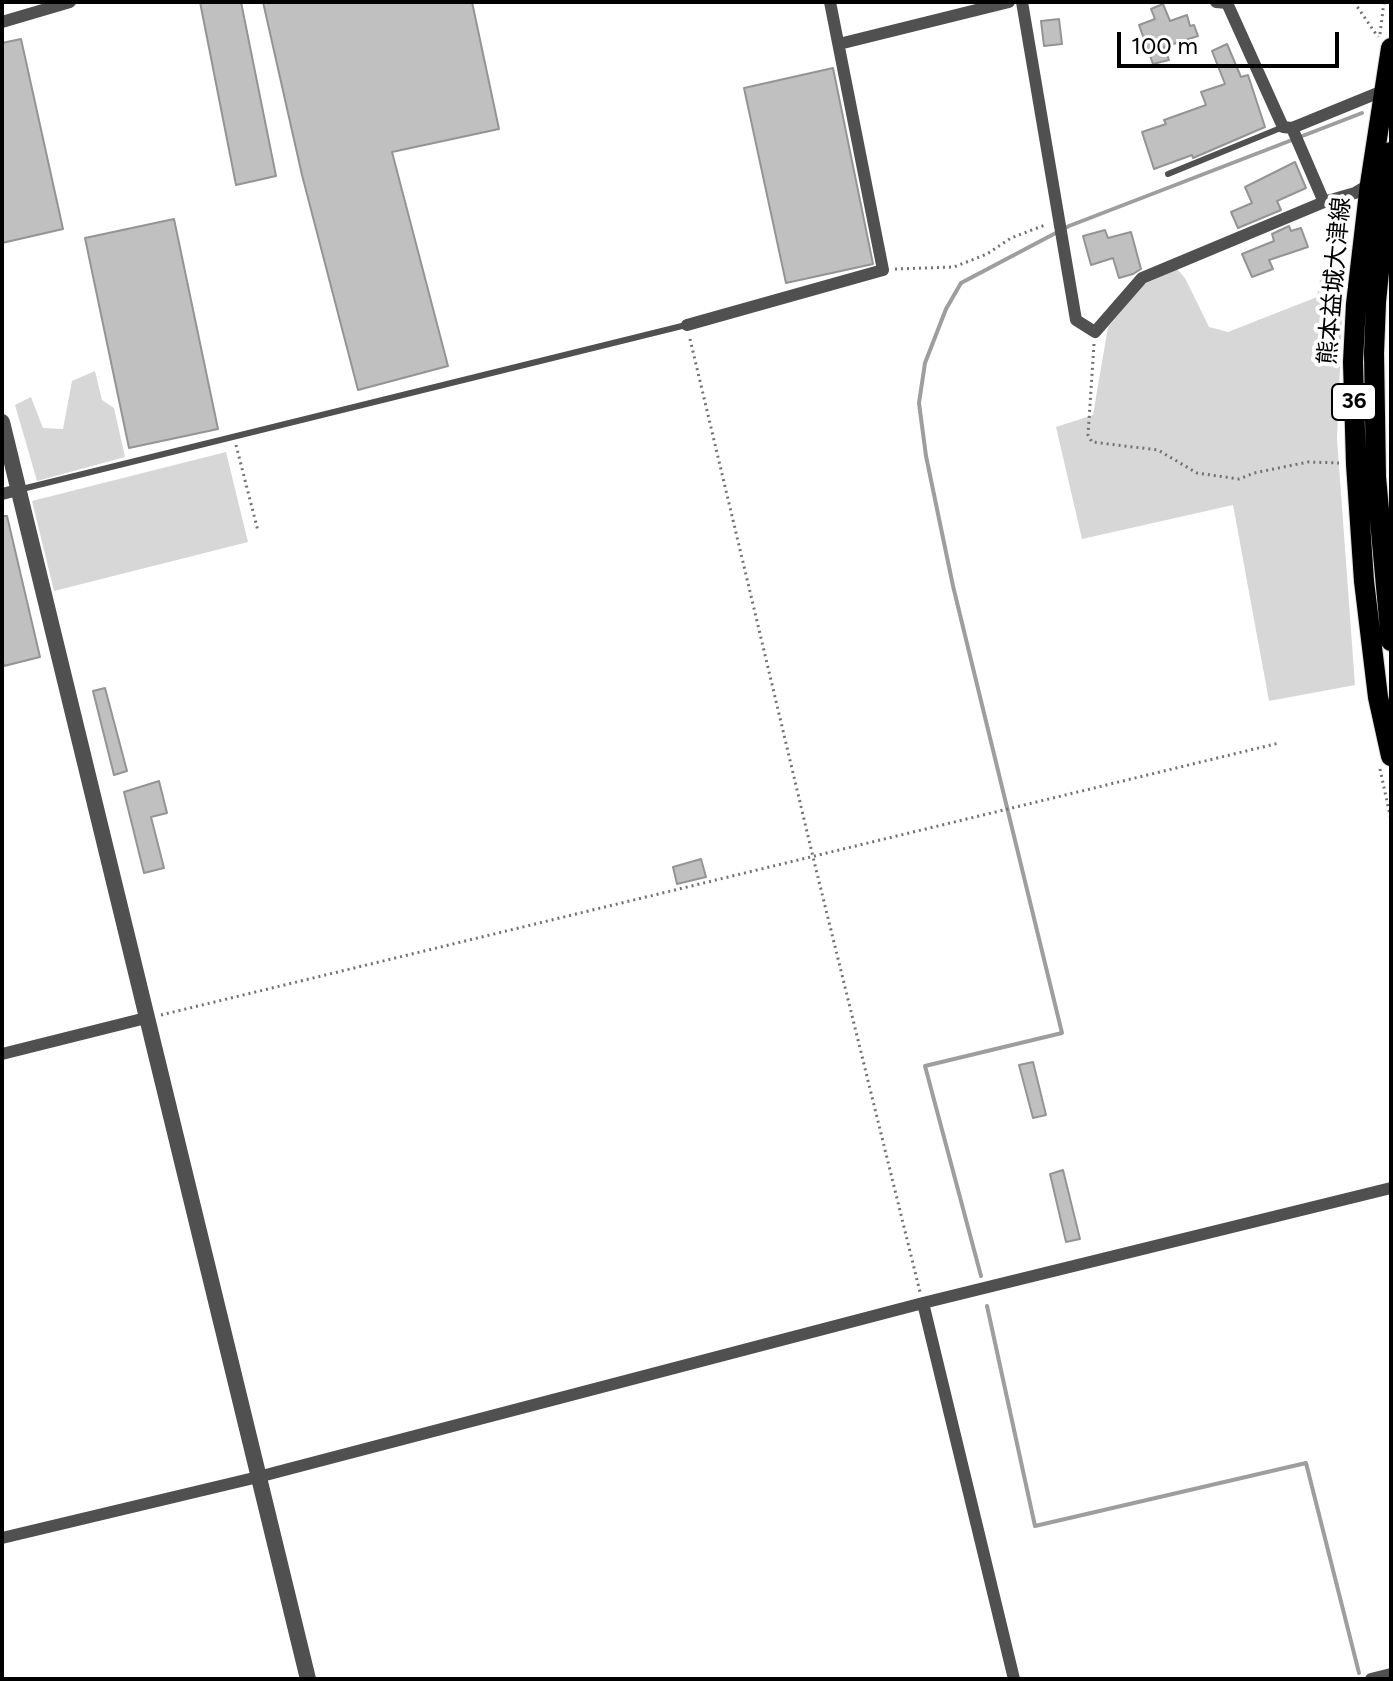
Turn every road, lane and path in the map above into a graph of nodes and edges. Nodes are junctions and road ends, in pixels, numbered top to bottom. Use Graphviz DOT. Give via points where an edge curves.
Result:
graph roads {
  1 [pos="70,2"];
  2 [pos="830,2"];
  3 [pos="1009,2"];
  4 [pos="1022,2"];
  5 [pos="1224,2"];
  6 [pos="1354,2"];
  7 [pos="2,22"];
  8 [pos="839,44"];
  9 [pos="1387,47"];
  10 [pos="1388,89"];
  11 [pos="1290,129"];
  12 [pos="1390,165"];
  13 [pos="1168,174"];
  14 [pos="1370,184"];
  15 [pos="1324,202"];
  16 [pos="1059,222"];
  17 [pos="883,270"];
  18 [pos="687,325"];
  19 [pos="1095,332"];
  20 [pos="2,422"];
  21 [pos="234,437"];
  22 [pos="1356,464"];
  23 [pos="10,492"];
  24 [pos="258,531"];
  25 [pos="1391,641"];
  26 [pos="1279,743"];
  27 [pos="1391,756"];
  28 [pos="813,857"];
  29 [pos="146,1018"];
  30 [pos="2,1054"];
  31 [pos="1391,1188"];
  32 [pos="923,1303"];
  33 [pos="258,1477"];
  34 [pos="2,1538"];
  35 [pos="1391,1674"];
  36 [pos="308,1679"];
  37 [pos="1014,1679"];
  38 [pos="1371,1679"];
  1 -- 7 [label="street"];
  2 -- 8 [label="street"];
  3 -- 8 [label="street"];
  4 -- 16 [label="street"];
  5 -- 11 [label="street"];
  6 -- 9 [label="path"];
  8 -- 17 [label="street"];
  9 -- 10 [label="main road, 熊本益城大津線 / 36"];
  10 -- 11 [label="street"];
  10 -- 14 [label="main road, 熊本益城大津線 / 36"];
  11 -- 13 [label="lane"];
  11 -- 15 [label="street"];
  12 -- 14 [label="street"];
  12 -- 25 [label="main road, 熊本益城大津線 / 36" via="1374,353 1376,477"];
  14 -- 15 [label="street"];
  14 -- 22 [label="main road, 熊本益城大津線 / 36" via="1355,319"];
  15 -- 19 [label="street" via="1142,278"];
  16 -- 17 [label="path" via="1011,238 954,267"];
  16 -- 19 [label="street" via="1076,320"];
  17 -- 18 [label="street"];
  18 -- 21 [label="lane"];
  18 -- 28 [label="path"];
  19 -- 22 [label="path" via="1088,435 1092,442 1158,450 1197,473 1239,479 1308,462"];
  20 -- 23 [label="street"];
  21 -- 23 [label="lane"];
  21 -- 24 [label="path"];
  22 -- 27 [label="main road, 熊本益城大津線 / 36" via="1376,682"];
  23 -- 29 [label="street"];
  26 -- 28 [label="path"];
  28 -- 29 [label="path"];
  28 -- 32 [label="path"];
  29 -- 30 [label="street"];
  29 -- 33 [label="street"];
  31 -- 32 [label="street"];
  32 -- 33 [label="street"];
  32 -- 37 [label="street"];
  33 -- 34 [label="street"];
  33 -- 36 [label="street"];
  35 -- 38 [label="street"];
}
